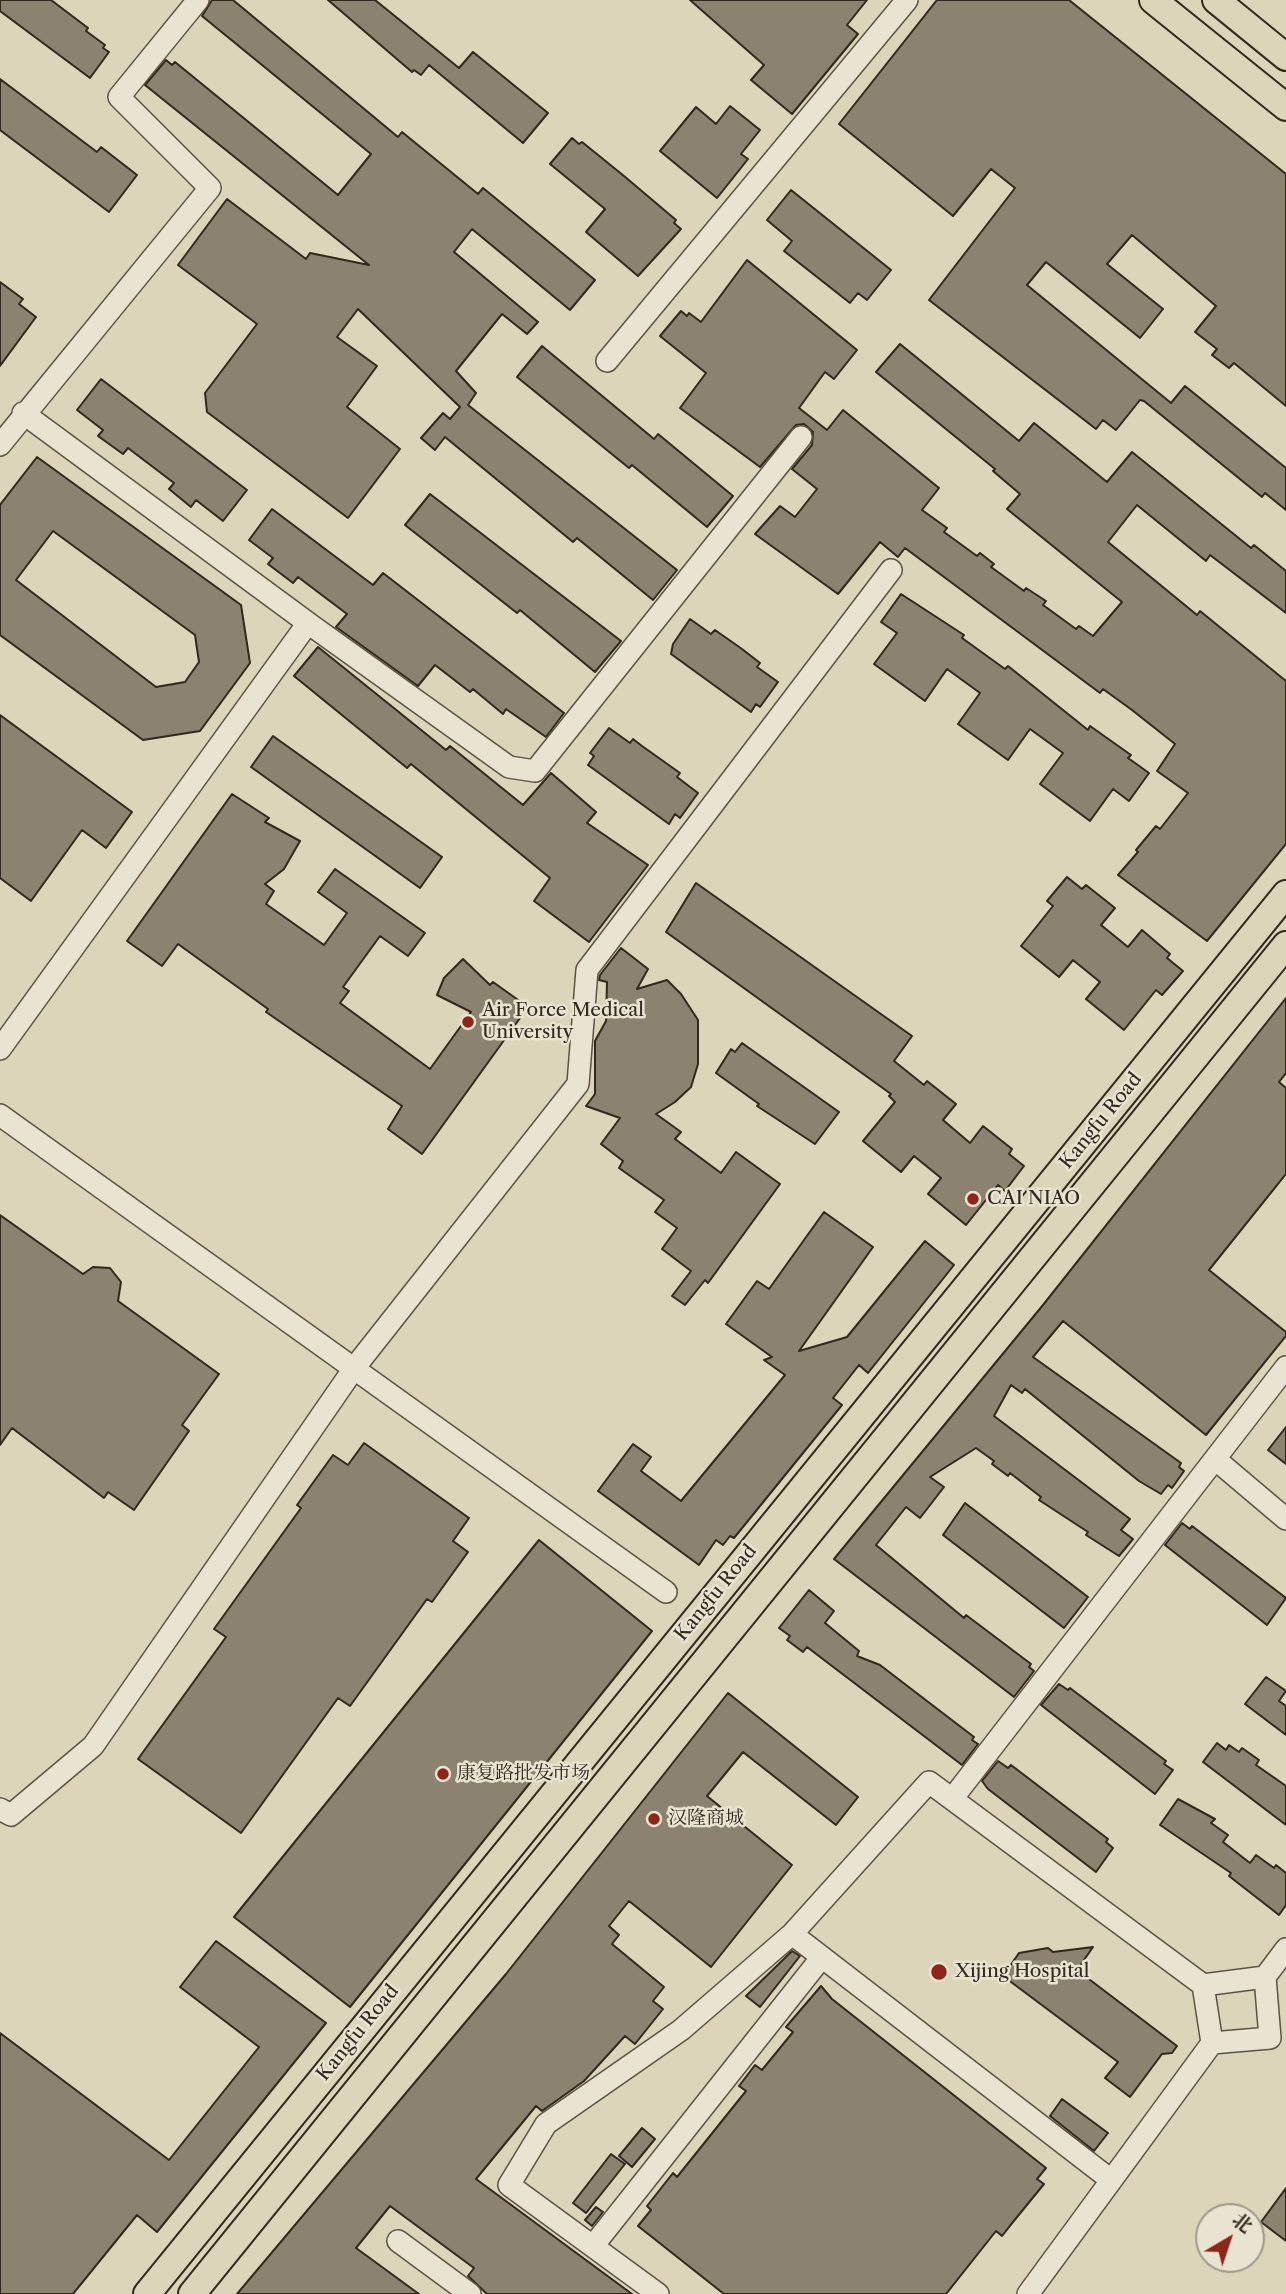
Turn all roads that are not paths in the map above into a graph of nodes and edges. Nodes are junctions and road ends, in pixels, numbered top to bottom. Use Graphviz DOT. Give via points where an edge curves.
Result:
graph roads {
  1 [pos="198,0"];
  2 [pos="907,0"];
  3 [pos="1153,0"];
  4 [pos="1216,0"];
  5 [pos="1286,57"];
  6 [pos="1286,107"];
  7 [pos="607,361"];
  8 [pos="23,413"];
  9 [pos="801,437"];
  10 [pos="0,445"];
  11 [pos="891,570"];
  12 [pos="308,622"];
  13 [pos="1286,894"];
  14 [pos="1286,945"];
  15 [pos="0,1049"];
  16 [pos="0,1115"];
  17 [pos="355,1367"];
  18 [pos="1286,1367"];
  19 [pos="1215,1458"];
  20 [pos="1286,1519"];
  21 [pos="666,1592"];
  22 [pos="952,1799"];
  23 [pos="0,1809"];
  24 [pos="792,1934"];
  25 [pos="1286,1949"];
  26 [pos="822,1957"];
  27 [pos="1265,1977"];
  28 [pos="1203,1985"];
  29 [pos="1212,2043"];
  30 [pos="1278,2044"];
  31 [pos="1111,2180"];
  32 [pos="398,2241"];
  33 [pos="593,2246"];
  34 [pos="147,2294"];
  35 [pos="192,2294"];
  36 [pos="470,2294"];
  37 [pos="658,2294"];
  38 [pos="1028,2294"];
  1 -- 8 [label="street" via="119,97 210,188"];
  2 -- 7 [label="street"];
  3 -- 6 [label="main road"];
  4 -- 5 [label="main road"];
  8 -- 10 [label="street"];
  8 -- 12 [label="street"];
  9 -- 12 [label="street" via="535,771 509,766"];
  11 -- 17 [label="street" via="587,970 578,1084"];
  12 -- 15 [label="street"];
  13 -- 34 [label="main road, Kangfu Road"];
  14 -- 35 [label="main road, Kangfu Road"];
  16 -- 17 [label="street"];
  17 -- 21 [label="street"];
  17 -- 23 [label="street" via="93,1746 11,1815"];
  18 -- 19 [label="street"];
  19 -- 20 [label="street"];
  19 -- 22 [label="street"];
  22 -- 24 [label="street" via="929,1782"];
  22 -- 28 [label="street"];
  24 -- 26 [label="street"];
  24 -- 33 [label="street" via="681,2030 547,2124 509,2185"];
  25 -- 27 [label="street"];
  26 -- 31 [label="street"];
  26 -- 33 [label="street"];
  27 -- 28 [label="street"];
  27 -- 30 [label="street"];
  28 -- 29 [label="street"];
  29 -- 30 [label="street"];
  29 -- 31 [label="street"];
  31 -- 38 [label="street"];
  32 -- 36 [label="street"];
  33 -- 37 [label="street"];
}
